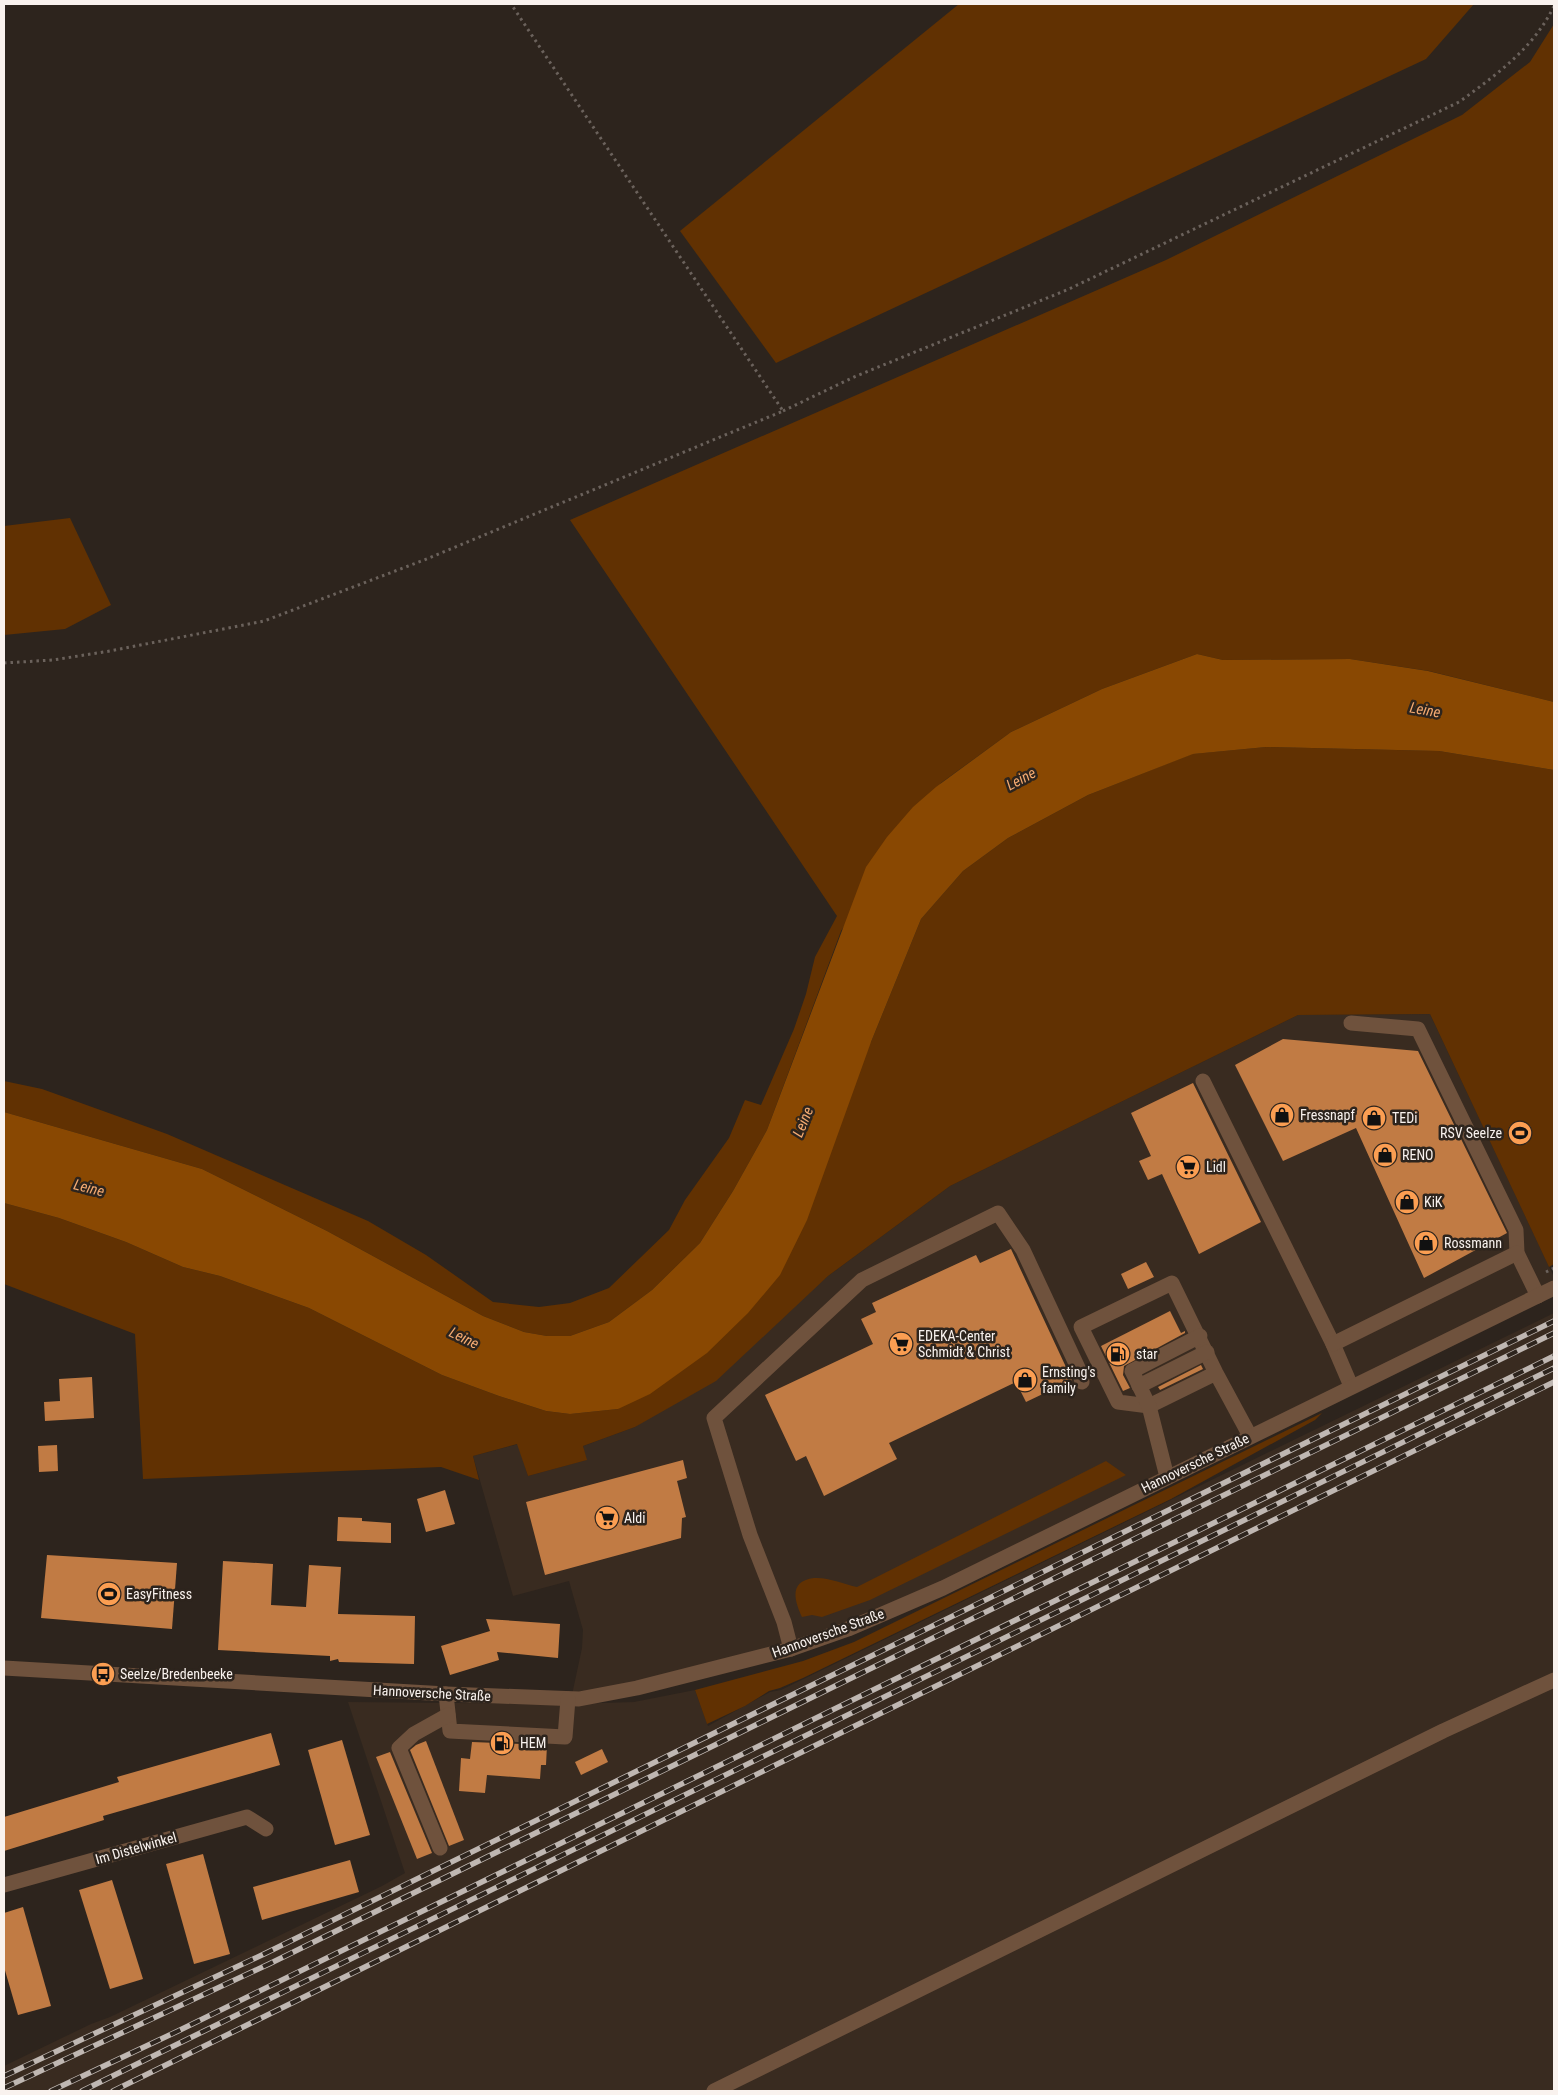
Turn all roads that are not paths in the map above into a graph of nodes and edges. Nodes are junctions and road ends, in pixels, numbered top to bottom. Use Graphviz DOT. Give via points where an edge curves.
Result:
graph roads {
  1 [pos="1350,1022"];
  2 [pos="1203,1081"];
  3 [pos="1517,1253"];
  4 [pos="1554,1288"];
  5 [pos="1538,1296"];
  6 [pos="1200,1336"];
  7 [pos="1334,1344"];
  8 [pos="1207,1352"];
  9 [pos="1216,1373"];
  10 [pos="1082,1382"];
  11 [pos="1139,1386"];
  12 [pos="1351,1386"];
  13 [pos="1149,1406"];
  14 [pos="1250,1436"];
  15 [pos="1167,1477"];
  16 [pos="791,1649"];
  17 [pos="4,1668"];
  18 [pos="1554,1680"];
  19 [pos="446,1694"];
  20 [pos="568,1699"];
  21 [pos="448,1715"];
  22 [pos="266,1829"];
  23 [pos="440,1848"];
  24 [pos="4,1885"];
  25 [pos="714,2091"];
  1 -- 3 [label="street" via="1418,1029 1516,1230"];
  2 -- 7 [label="street"];
  3 -- 5 [label="street"];
  3 -- 7 [label="street"];
  4 -- 5 [label="street, Hannoversche Straße"];
  5 -- 12 [label="street, Hannoversche Straße"];
  6 -- 8 [label="street"];
  6 -- 11 [label="street" via="1132,1371"];
  6 -- 13 [label="street" via="1172,1283 1081,1327 1118,1402"];
  7 -- 12 [label="street"];
  8 -- 9 [label="street"];
  8 -- 11 [label="street"];
  9 -- 13 [label="street"];
  9 -- 14 [label="street"];
  10 -- 16 [label="street" via="1023,1250 998,1213 862,1280 714,1418 750,1535 784,1622"];
  11 -- 13 [label="street"];
  12 -- 14 [label="street, Hannoversche Straße"];
  13 -- 15 [label="street"];
  14 -- 15 [label="street, Hannoversche Straße"];
  15 -- 16 [label="street, Hannoversche Straße" via="942,1588 848,1629"];
  16 -- 20 [label="street, Hannoversche Straße" via="615,1693"];
  17 -- 19 [label="street, Hannoversche Straße"];
  18 -- 25 [label="street" via="1442,1730"];
  19 -- 20 [label="street, Hannoversche Straße"];
  19 -- 21 [label="street"];
  20 -- 21 [label="street" via="566,1737 450,1731"];
  21 -- 23 [label="street" via="414,1734 399,1748"];
  22 -- 24 [label="street, Im Distelwinkel" via="247,1817"];
}
